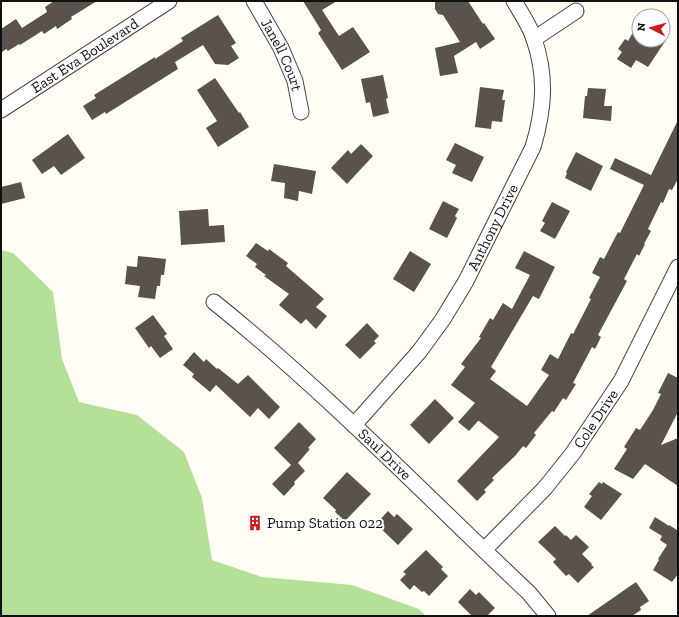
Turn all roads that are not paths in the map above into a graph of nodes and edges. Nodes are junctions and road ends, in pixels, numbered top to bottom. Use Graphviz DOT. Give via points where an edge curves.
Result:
graph roads {
  1 [pos="168,1"];
  2 [pos="254,1"];
  3 [pos="514,1"];
  4 [pos="576,12"];
  5 [pos="534,38"];
  6 [pos="1,110"];
  7 [pos="301,112"];
  8 [pos="678,268"];
  9 [pos="214,302"];
  10 [pos="354,425"];
  11 [pos="484,550"];
  12 [pos="548,616"];
  1 -- 6 [label="street, East Eva Boulevard"];
  2 -- 7 [label="street, Janell Court" via="281,48 294,81"];
  3 -- 5 [label="street, Anthony Drive"];
  4 -- 5 [label="street"];
  5 -- 10 [label="street, Anthony Drive" via="542,70 544,95 533,148 466,282 444,319 419,352"];
  8 -- 11 [label="street, Cole Drive" via="621,381 573,453 545,488"];
  9 -- 10 [label="street, Saul Drive"];
  10 -- 11 [label="street, Saul Drive"];
  11 -- 12 [label="street, Saul Drive" via="529,593"];
}
